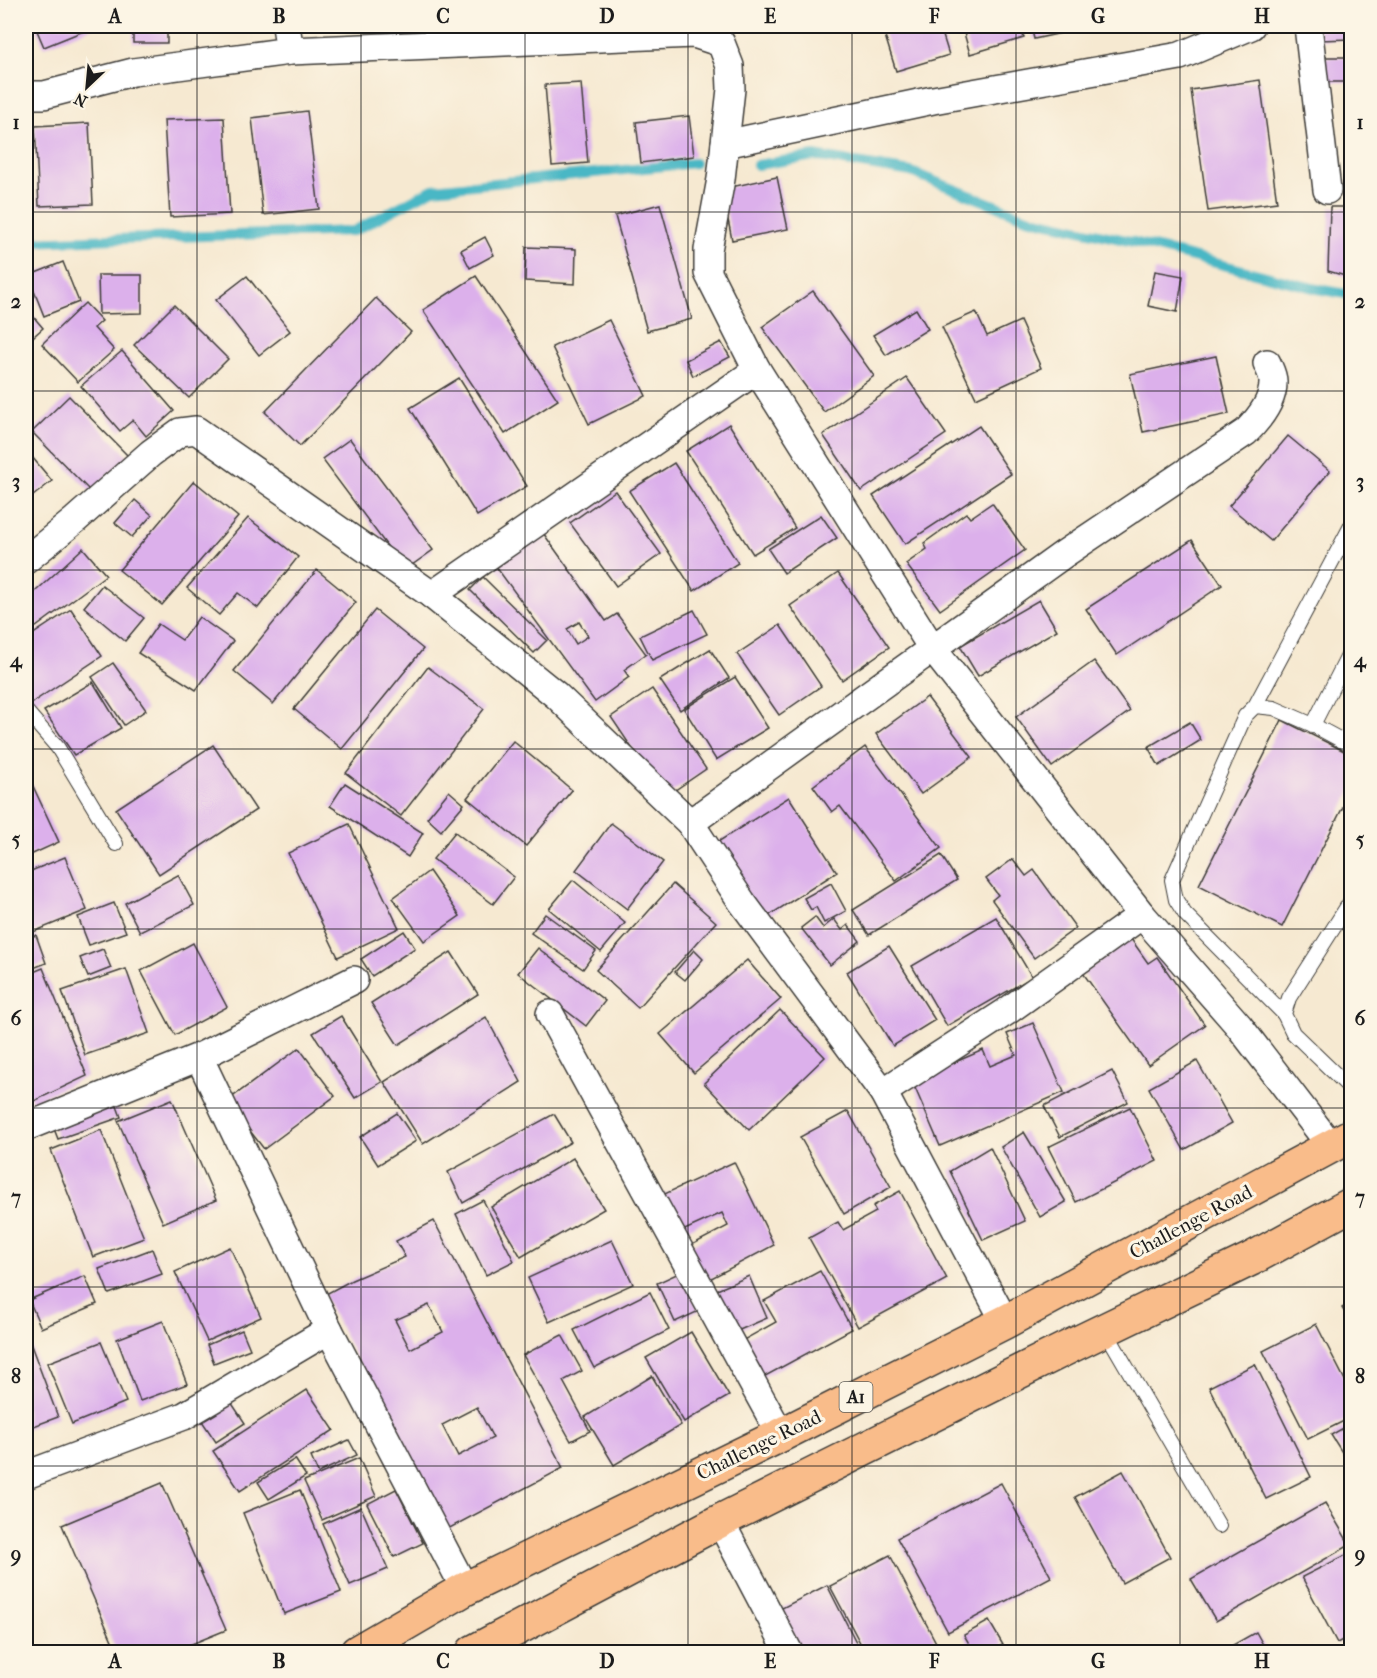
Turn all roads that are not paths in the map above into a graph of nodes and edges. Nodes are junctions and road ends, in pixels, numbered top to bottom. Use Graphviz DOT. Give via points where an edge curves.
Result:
graph roads {
  1 [pos="1251,26"];
  2 [pos="1308,26"];
  3 [pos="635,31"];
  4 [pos="288,38"];
  5 [pos="26,95"];
  6 [pos="725,144"];
  7 [pos="1327,190"];
  8 [pos="1267,363"];
  9 [pos="757,370"];
  10 [pos="1350,527"];
  11 [pos="26,560"];
  12 [pos="432,595"];
  13 [pos="932,648"];
  14 [pos="1352,648"];
  15 [pos="1255,706"];
  16 [pos="26,711"];
  17 [pos="1313,725"];
  18 [pos="1352,746"];
  19 [pos="690,823"];
  20 [pos="116,844"];
  21 [pos="1352,899"];
  22 [pos="1142,915"];
  23 [pos="354,980"];
  24 [pos="550,1014"];
  25 [pos="1284,1014"];
  26 [pos="199,1057"];
  27 [pos="1352,1090"];
  28 [pos="883,1092"];
  29 [pos="26,1127"];
  30 [pos="1341,1140"];
  31 [pos="1352,1204"];
  32 [pos="1005,1322"];
  33 [pos="329,1330"];
  34 [pos="1105,1330"];
  35 [pos="781,1435"];
  36 [pos="26,1475"];
  37 [pos="720,1521"];
  38 [pos="1219,1526"];
  39 [pos="465,1589"];
  40 [pos="357,1653"];
  41 [pos="473,1653"];
  42 [pos="789,1653"];
  1 -- 6 [label="street" via="1180,56 933,100"];
  2 -- 7 [label="street"];
  3 -- 4 [label="street"];
  3 -- 6 [label="street" via="694,34 721,42 730,66"];
  4 -- 5 [label="street" via="44,95"];
  6 -- 9 [label="street" via="708,250 708,273"];
  8 -- 13 [label="street" via="1273,382 1269,400 1246,432"];
  9 -- 12 [label="street"];
  9 -- 13 [label="street"];
  10 -- 15 [label="lane"];
  11 -- 12 [label="street" via="151,453 180,432 196,429"];
  12 -- 19 [label="street" via="556,695"];
  13 -- 19 [label="street"];
  13 -- 22 [label="street"];
  14 -- 17 [label="lane"];
  15 -- 17 [label="lane" via="1275,708"];
  15 -- 25 [label="lane" via="1245,716 1172,880 1176,900 1185,914"];
  16 -- 20 [label="lane" via="58,748"];
  17 -- 18 [label="lane"];
  19 -- 28 [label="street" via="742,902"];
  21 -- 25 [label="lane" via="1289,998"];
  22 -- 28 [label="street" via="1006,1012"];
  22 -- 30 [label="street"];
  23 -- 26 [label="street"];
  24 -- 35 [label="street"];
  25 -- 27 [label="lane" via="1293,1033"];
  26 -- 29 [label="street"];
  26 -- 33 [label="street"];
  28 -- 32 [label="street"];
  30 -- 32 [label="highway, Challenge Road / A1"];
  31 -- 34 [label="highway" via="1251,1259"];
  32 -- 35 [label="highway, Challenge Road / A1"];
  33 -- 36 [label="street" via="184,1416"];
  33 -- 39 [label="street"];
  34 -- 37 [label="highway"];
  34 -- 38 [label="lane"];
  35 -- 39 [label="highway, Challenge Road / A1"];
  37 -- 41 [label="highway"];
  37 -- 42 [label="street"];
  39 -- 40 [label="highway, Challenge Road / A1"];
}
